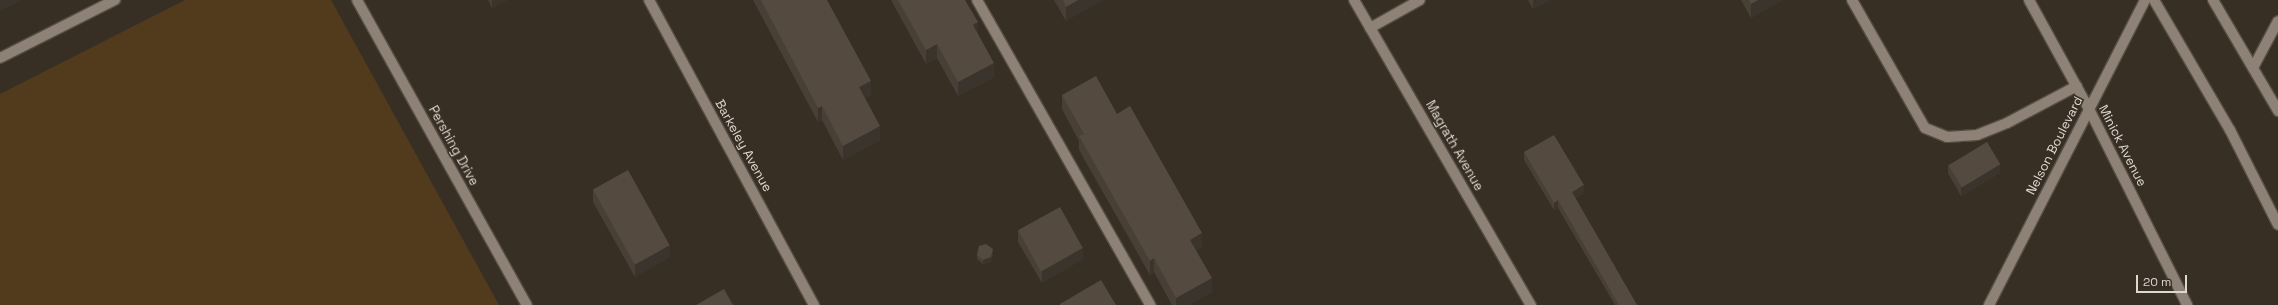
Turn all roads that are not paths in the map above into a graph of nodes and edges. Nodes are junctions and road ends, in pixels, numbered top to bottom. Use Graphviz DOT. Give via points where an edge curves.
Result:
graph roads {
  1 [pos="115,0"];
  2 [pos="357,0"];
  3 [pos="649,0"];
  4 [pos="977,0"];
  5 [pos="1354,0"];
  6 [pos="1420,0"];
  7 [pos="1852,0"];
  8 [pos="2029,0"];
  9 [pos="2145,0"];
  10 [pos="2154,0"];
  11 [pos="2213,0"];
  12 [pos="2278,21"];
  13 [pos="1370,28"];
  14 [pos="0,58"];
  15 [pos="2253,68"];
  16 [pos="2077,86"];
  17 [pos="2089,109"];
  18 [pos="2278,111"];
  19 [pos="2278,225"];
  20 [pos="527,305"];
  21 [pos="814,305"];
  22 [pos="1150,305"];
  23 [pos="1531,305"];
  24 [pos="1989,305"];
  25 [pos="2187,305"];
  1 -- 14 [label="street"];
  2 -- 20 [label="street, Pershing Drive"];
  3 -- 21 [label="street, Barkeley Avenue"];
  4 -- 22 [label="street"];
  5 -- 13 [label="street, Magrath Avenue"];
  6 -- 13 [label="street"];
  7 -- 16 [label="street" via="1925,128 1947,137 1976,135 2007,123"];
  8 -- 16 [label="street, Minick Avenue"];
  9 -- 17 [label="street, Nelson Boulevard"];
  10 -- 19 [label="street" via="2230,130"];
  11 -- 15 [label="street"];
  12 -- 15 [label="street"];
  13 -- 23 [label="street, Magrath Avenue"];
  15 -- 18 [label="street"];
  16 -- 17 [label="street, Minick Avenue"];
  17 -- 24 [label="street, Nelson Boulevard"];
  17 -- 25 [label="street, Minick Avenue"];
}
